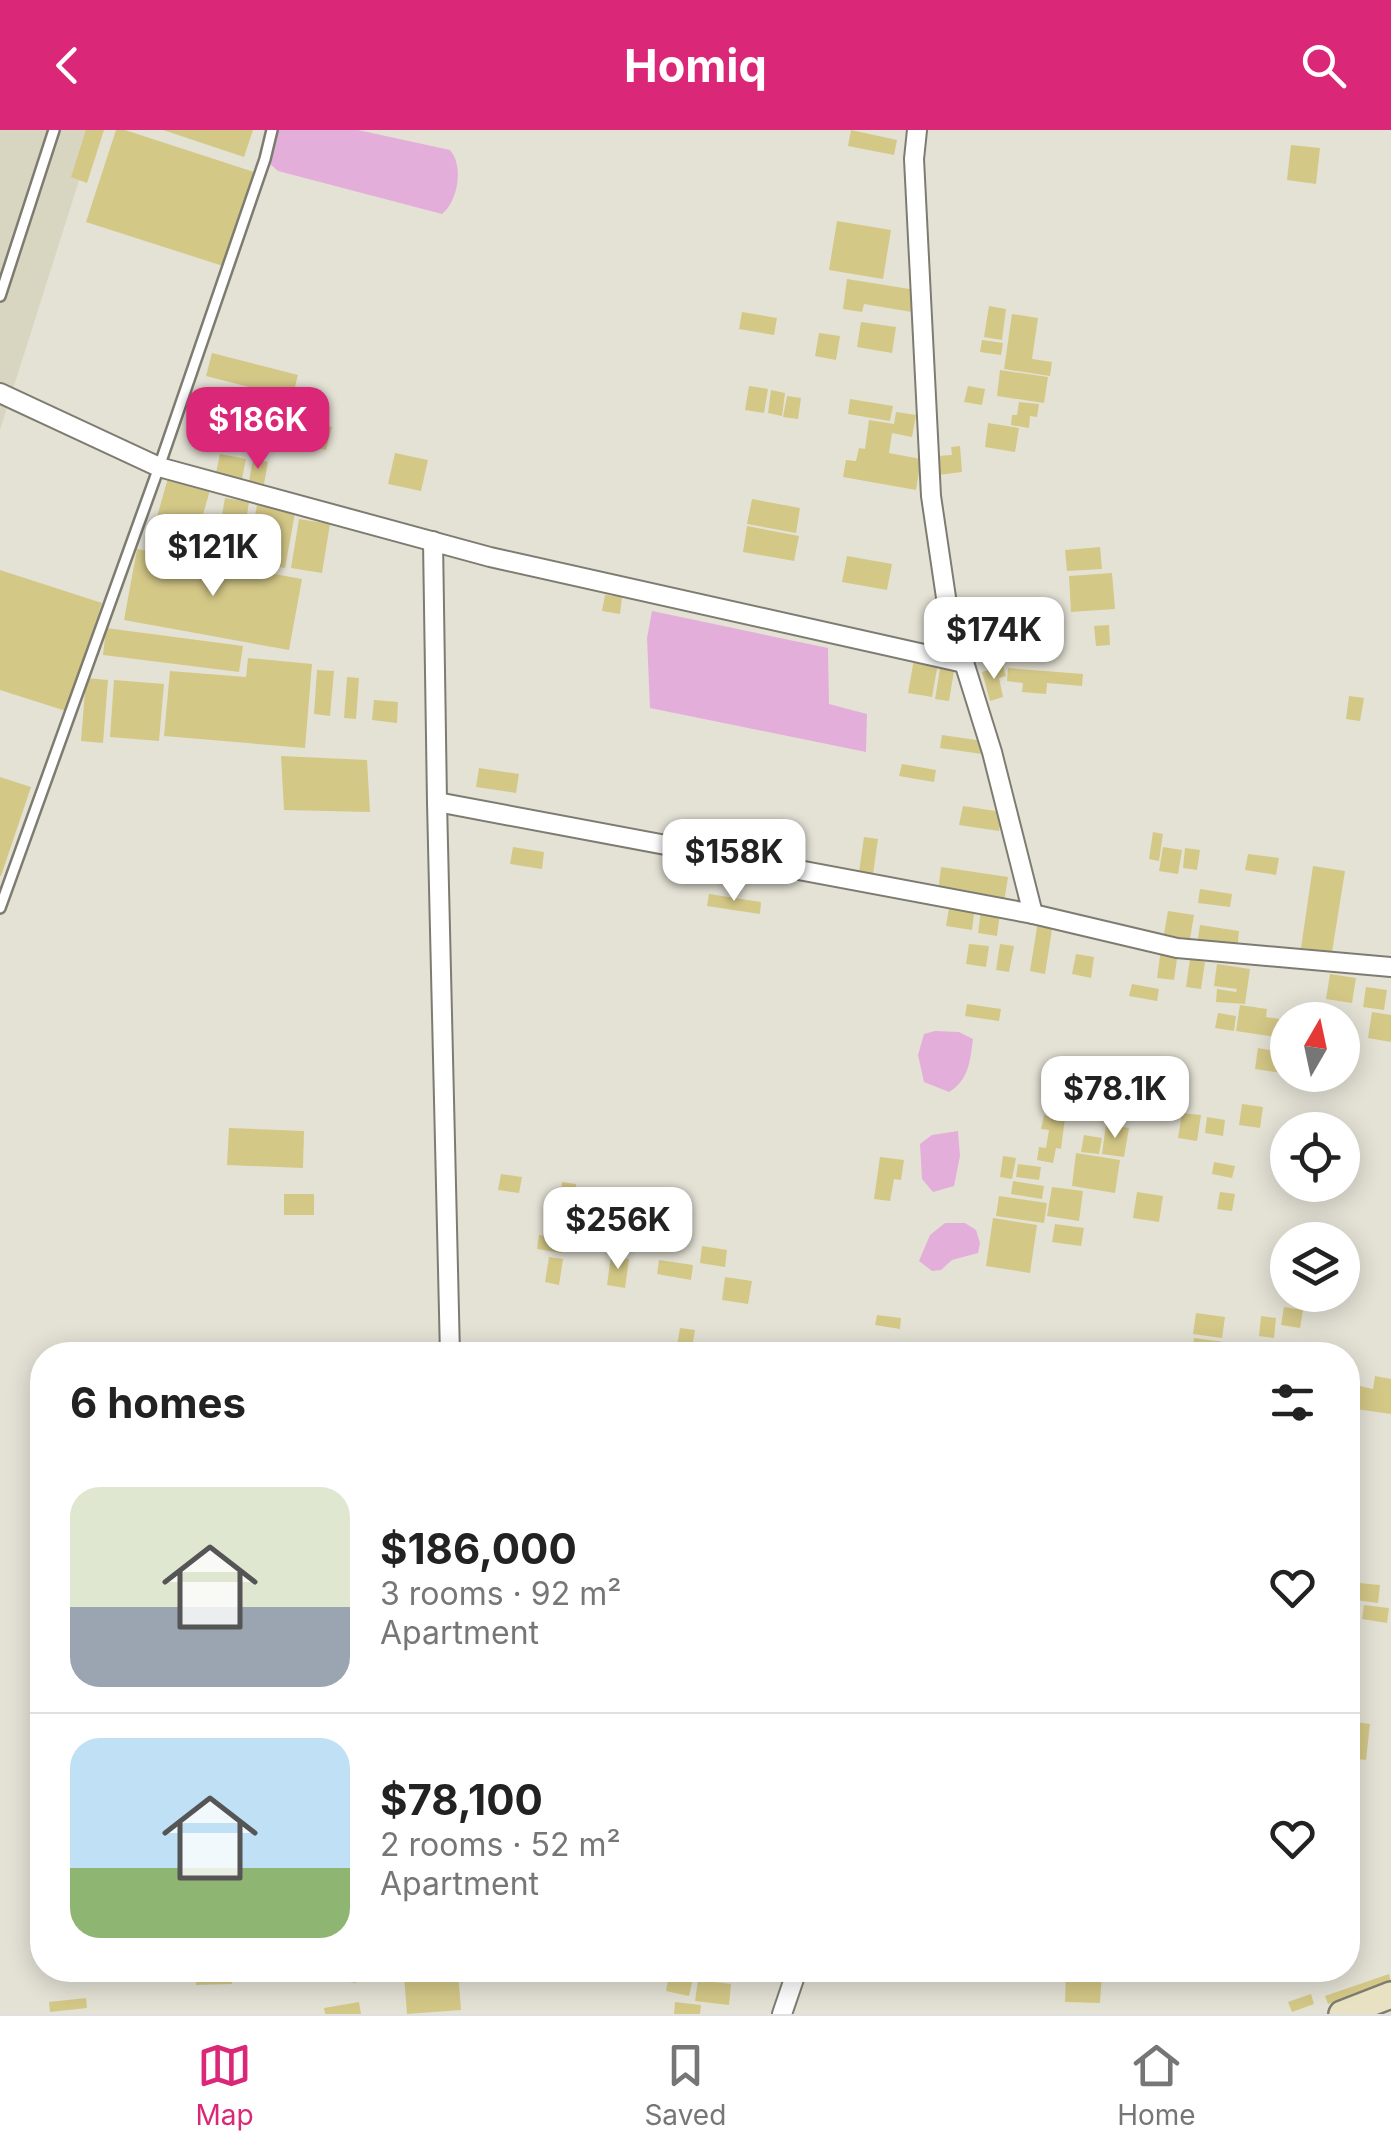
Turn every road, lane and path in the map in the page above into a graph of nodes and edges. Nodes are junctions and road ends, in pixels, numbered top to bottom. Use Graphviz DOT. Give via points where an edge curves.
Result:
graph roads {
  1 [pos="54,130"];
  2 [pos="272,130"];
  3 [pos="916,130"];
  4 [pos="0,296"];
  5 [pos="0,393"];
  6 [pos="159,467"];
  7 [pos="433,542"];
  8 [pos="964,663"];
  9 [pos="436,802"];
  10 [pos="0,908"];
  11 [pos="1033,914"];
  12 [pos="1391,967"];
  13 [pos="450,1342"];
  14 [pos="792,1982"];
  15 [pos="1391,1995"];
  16 [pos="782,2014"];
  17 [pos="1342,2014"];
  1 -- 4 [label="lane"];
  2 -- 6 [label="lane"];
  3 -- 8 [label="street" via="931,496 948,611"];
  5 -- 6 [label="street"];
  6 -- 7 [label="street"];
  6 -- 10 [label="lane"];
  7 -- 8 [label="street"];
  7 -- 9 [label="street"];
  8 -- 11 [label="street"];
  9 -- 11 [label="street"];
  9 -- 13 [label="street"];
  11 -- 12 [label="street" via="1177,948"];
  14 -- 16 [label="street"];
  15 -- 17 [label="main road"];
}
